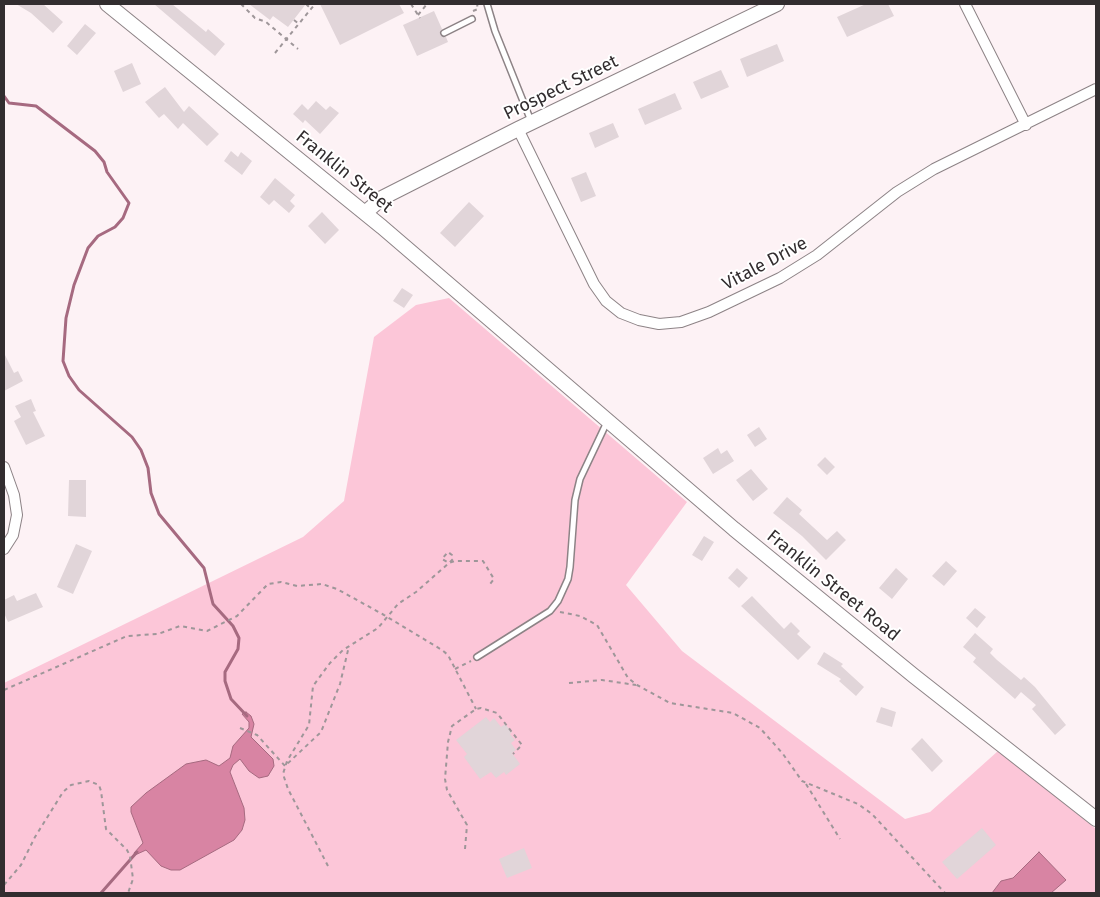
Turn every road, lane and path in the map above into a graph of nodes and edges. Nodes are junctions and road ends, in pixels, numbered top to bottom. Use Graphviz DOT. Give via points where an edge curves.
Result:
graph roads {
  1 [pos="107,4"];
  2 [pos="241,4"];
  3 [pos="306,4"];
  4 [pos="411,4"];
  5 [pos="427,4"];
  6 [pos="477,4"];
  7 [pos="487,4"];
  8 [pos="777,4"];
  9 [pos="965,4"];
  10 [pos="313,6"];
  11 [pos="472,12"];
  12 [pos="472,19"];
  13 [pos="294,20"];
  14 [pos="299,24"];
  15 [pos="444,33"];
  16 [pos="286,39"];
  17 [pos="298,48"];
  18 [pos="275,53"];
  19 [pos="1096,89"];
  20 [pos="532,124"];
  21 [pos="1026,125"];
  22 [pos="518,130"];
  23 [pos="365,213"];
  24 [pos="554,373"];
  25 [pos="608,420"];
  26 [pos="4,467"];
  27 [pos="4,549"];
  28 [pos="449,563"];
  29 [pos="490,584"];
  30 [pos="550,612"];
  31 [pos="388,617"];
  32 [pos="349,646"];
  33 [pos="477,657"];
  34 [pos="455,669"];
  35 [pos="569,683"];
  36 [pos="637,685"];
  37 [pos="4,690"];
  38 [pos="476,709"];
  39 [pos="240,728"];
  40 [pos="513,754"];
  41 [pos="286,766"];
  42 [pos="806,784"];
  43 [pos="1096,819"];
  44 [pos="840,839"];
  45 [pos="465,849"];
  46 [pos="328,866"];
  47 [pos="4,885"];
  48 [pos="128,893"];
  49 [pos="945,893"];
  1 -- 23 [label="street, Franklin Street"];
  2 -- 16 [label="path"];
  3 -- 10 [label="path"];
  4 -- 5 [label="path" via="419,16"];
  6 -- 11 [label="path" via="478,9"];
  7 -- 20 [label="lane"];
  8 -- 20 [label="street, Prospect Street"];
  9 -- 21 [label="street"];
  10 -- 14 [label="path"];
  12 -- 15 [label="lane"];
  13 -- 14 [label="path"];
  14 -- 16 [label="path"];
  16 -- 17 [label="path"];
  16 -- 18 [label="path"];
  19 -- 21 [label="street, Vitale Drive"];
  20 -- 22 [label="street, Prospect Street"];
  21 -- 22 [label="street, Vitale Drive" via="934,169 897,192 818,255 780,278 709,312 681,322 659,324 621,313 606,301 594,284"];
  22 -- 23 [label="street, Prospect Street" via="382,198"];
  23 -- 24 [label="street, Franklin Street"];
  24 -- 25 [label="street, Franklin Street Road"];
  25 -- 30 [label="lane" via="580,480 575,500 568,579"];
  25 -- 43 [label="street, Franklin Street Road" via="734,529"];
  26 -- 27 [label="street" via="17,514 13,535"];
  28 -- 28 [label="path" via="453,559 448,552 442,559"];
  28 -- 29 [label="path" via="483,561 494,579"];
  28 -- 31 [label="path" via="398,604"];
  30 -- 33 [label="lane"];
  30 -- 36 [label="path" via="580,616 597,625 628,678"];
  31 -- 32 [label="path" via="378,628"];
  31 -- 34 [label="path" via="442,650"];
  31 -- 37 [label="path" via="328,585 274,583 263,588 237,616 206,631 180,626 158,634 127,636"];
  32 -- 41 [label="path" via="340,684 321,732"];
  32 -- 41 [label="path" via="330,663 314,686 309,724"];
  33 -- 34 [label="path"];
  34 -- 38 [label="path"];
  35 -- 36 [label="path" via="602,680"];
  36 -- 42 [label="path" via="670,703 733,713 747,719 772,740"];
  38 -- 40 [label="path" via="501,716 522,745"];
  38 -- 45 [label="path" via="452,726 445,779 447,790 467,825"];
  39 -- 41 [label="path" via="257,736"];
  41 -- 46 [label="path" via="284,780"];
  42 -- 44 [label="path"];
  42 -- 49 [label="path" via="858,804 872,814"];
  47 -- 48 [label="path" via="21,865 44,820 63,792 71,785 89,781 98,785 101,791 106,829 130,856 134,879"];
}
